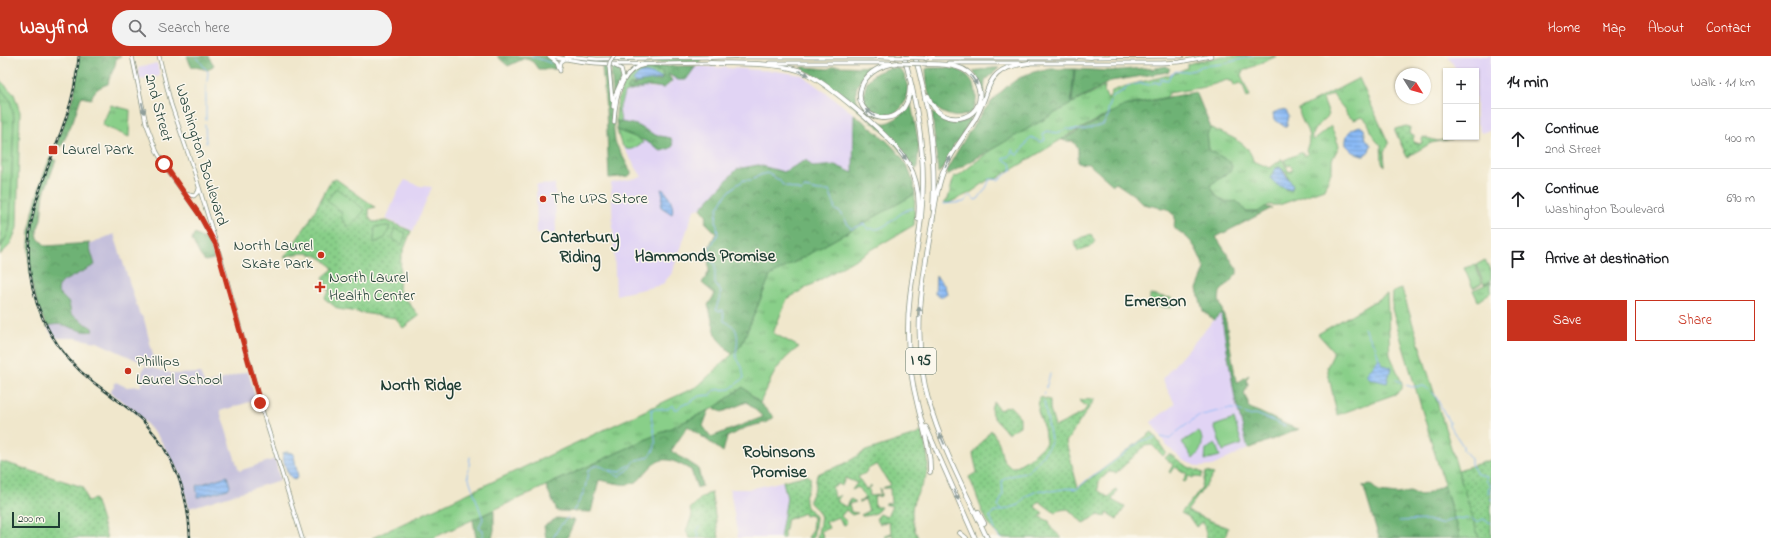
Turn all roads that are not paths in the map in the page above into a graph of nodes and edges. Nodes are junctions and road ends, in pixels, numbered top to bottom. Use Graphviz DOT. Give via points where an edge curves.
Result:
graph roads {
  1 [pos="132,56"];
  2 [pos="159,56"];
  3 [pos="549,56"];
  4 [pos="552,56"];
  5 [pos="614,56"];
  6 [pos="659,56"];
  7 [pos="741,56"];
  8 [pos="871,56"];
  9 [pos="904,56"];
  10 [pos="915,56"];
  11 [pos="934,56"];
  12 [pos="1075,56"];
  13 [pos="1182,56"];
  14 [pos="1211,56"];
  15 [pos="673,57"];
  16 [pos="709,57"];
  17 [pos="895,57"];
  18 [pos="1091,57"];
  19 [pos="565,58"];
  20 [pos="925,58"];
  21 [pos="674,63"];
  22 [pos="710,63"];
  23 [pos="897,63"];
  24 [pos="1029,63"];
  25 [pos="927,64"];
  26 [pos="608,66"];
  27 [pos="921,76"];
  28 [pos="910,81"];
  29 [pos="613,109"];
  30 [pos="199,186"];
  31 [pos="183,192"];
  32 [pos="929,241"];
  33 [pos="216,245"];
  34 [pos="913,270"];
  35 [pos="913,380"];
  36 [pos="930,472"];
  37 [pos="958,475"];
  38 [pos="984,523"];
  39 [pos="960,533"];
  40 [pos="302,538"];
  41 [pos="966,538"];
  42 [pos="975,538"];
  43 [pos="987,538"];
  1 -- 31 [label="main road, 2nd Street, one-way" via="150,135 161,158"];
  2 -- 30 [label="main road, Washington Boulevard" via="171,104"];
  3 -- 19 [label="main road" via="557,62 560,71 561,62"];
  4 -- 19 [label="main road"];
  5 -- 26 [label="main road, bridge"];
  6 -- 15 [label="main road"];
  7 -- 16 [label="highway"];
  8 -- 17 [label="highway"];
  9 -- 28 [label="highway, I 95"];
  10 -- 27 [label="highway, I 95"];
  11 -- 20 [label="highway"];
  12 -- 18 [label="highway"];
  13 -- 18 [label="main road"];
  14 -- 24 [label="main road" via="1161,63"];
  15 -- 16 [label="main road"];
  15 -- 19 [label="main road"];
  16 -- 17 [label="main road"];
  17 -- 20 [label="main road, bridge"];
  18 -- 20 [label="main road"];
  19 -- 26 [label="main road"];
  21 -- 22 [label="main road"];
  21 -- 26 [label="main road"];
  21 -- 29 [label="main road" via="644,65 632,70 616,98 614,123"];
  22 -- 23 [label="main road"];
  22 -- 34 [label="highway, one-way" via="782,67 808,74 897,147 912,170 918,193"];
  23 -- 25 [label="main road, bridge"];
  28 -- 23 [label="highway, one-way" via="907,103 896,115 880,118 864,108 860,93 867,77 878,68"];
  24 -- 25 [label="main road"];
  32 -- 24 [label="highway, one-way" via="938,188 944,170 976,117 990,82 1004,69"];
  25 -- 27 [label="highway, one-way" via="952,65 969,73 979,91 976,107 972,113 961,118 953,119 942,115 930,103"];
  26 -- 29 [label="main road"];
  26 -- 29 [label="main road" via="619,67 623,74 614,97"];
  27 -- 32 [label="highway, I 95" via="933,158 933,206"];
  28 -- 34 [label="highway, I 95" via="920,125 923,174 921,218"];
  30 -- 31 [label="main road" via="194,196"];
  30 -- 33 [label="main road, Washington Boulevard"];
  31 -- 33 [label="main road, 2nd Street"];
  37 -- 32 [label="highway, I 95, one-way" via="933,416 920,358 919,307"];
  33 -- 40 [label="main road, Washington Boulevard" via="258,397"];
  34 -- 35 [label="highway, I 95" via="908,324"];
  35 -- 36 [label="highway" via="929,450"];
  35 -- 42 [label="highway, I 95, one-way" via="927,431"];
  37 -- 38 [label="highway"];
  37 -- 43 [label="highway, I 95"];
  39 -- 41 [label="highway"];
}
